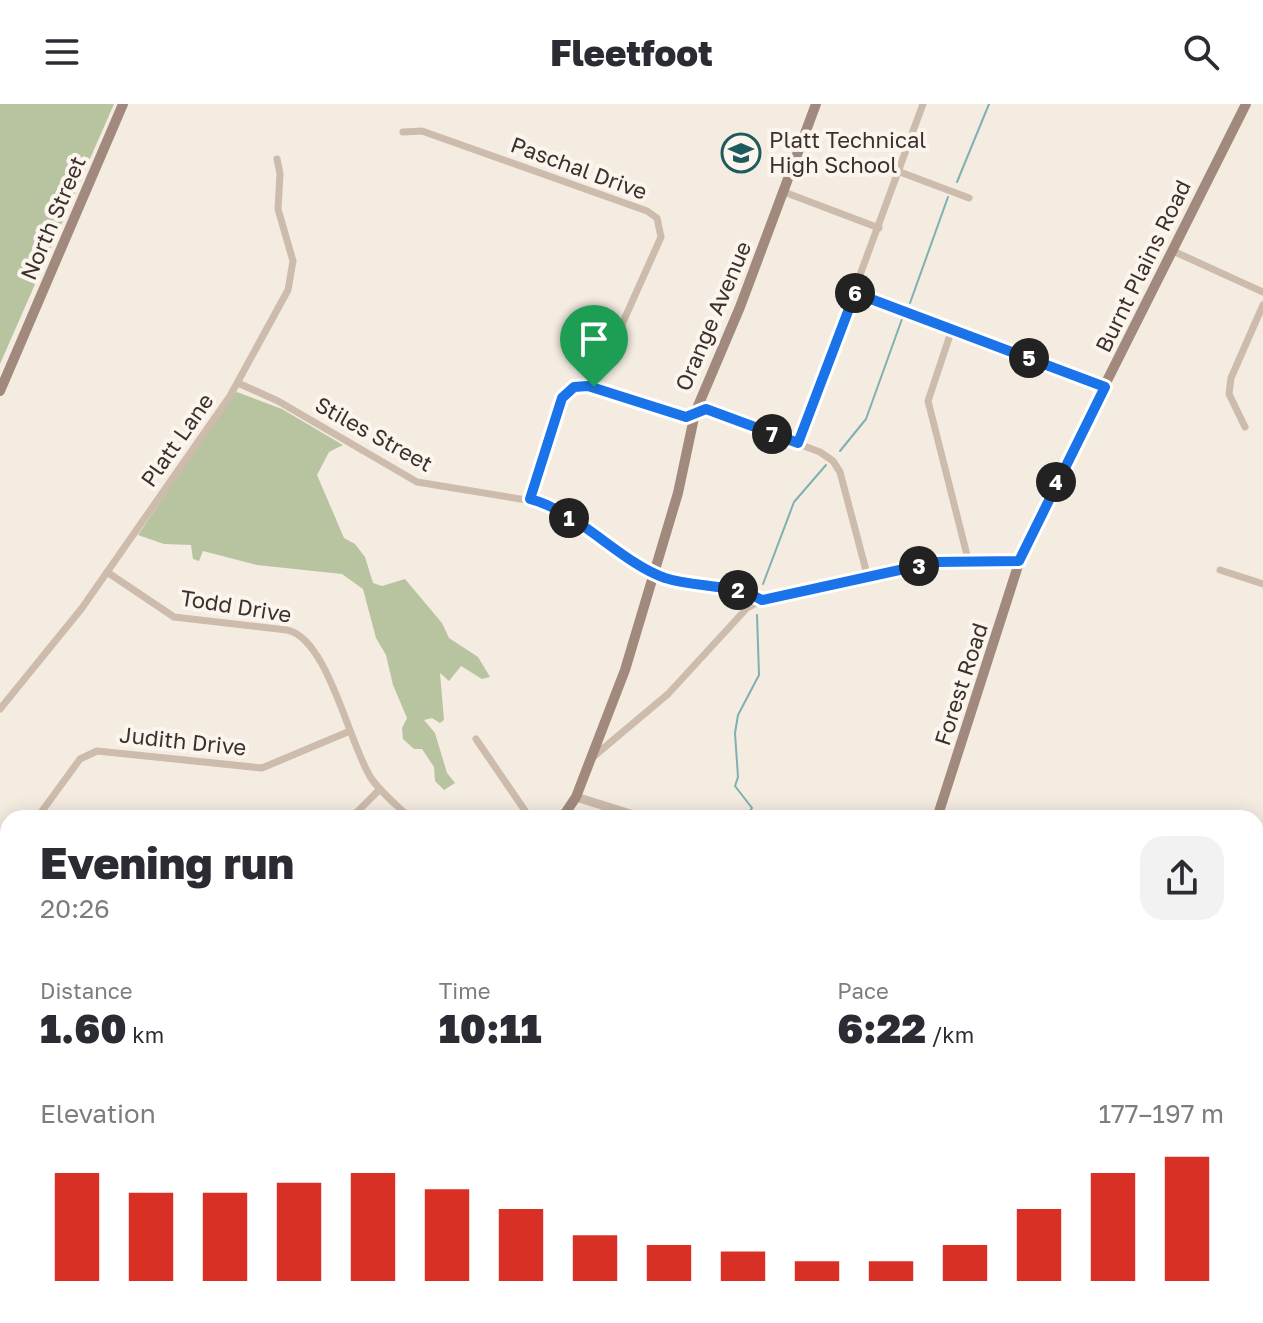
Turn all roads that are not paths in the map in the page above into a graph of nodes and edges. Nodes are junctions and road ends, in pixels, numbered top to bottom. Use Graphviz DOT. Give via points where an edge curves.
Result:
graph roads {
  1 [pos="123,104"];
  2 [pos="816,104"];
  3 [pos="923,104"];
  4 [pos="1246,104"];
  5 [pos="403,132"];
  6 [pos="277,159"];
  7 [pos="900,172"];
  8 [pos="784,192"];
  9 [pos="969,198"];
  10 [pos="879,228"];
  11 [pos="1173,251"];
  12 [pos="1263,292"];
  13 [pos="855,293"];
  14 [pos="1263,305"];
  15 [pos="952,329"];
  16 [pos="238,383"];
  17 [pos="594,387"];
  18 [pos="1105,387"];
  19 [pos="0,391"];
  20 [pos="695,413"];
  21 [pos="1245,427"];
  22 [pos="798,443"];
  23 [pos="530,499"];
  24 [pos="968,559"];
  25 [pos="1019,561"];
  26 [pos="1220,570"];
  27 [pos="107,572"];
  28 [pos="655,573"];
  29 [pos="868,578"];
  30 [pos="1263,584"];
  31 [pos="762,600"];
  32 [pos="0,709"];
  33 [pos="350,731"];
  34 [pos="476,739"];
  35 [pos="591,758"];
  36 [pos="380,789"];
  37 [pos="576,797"];
  38 [pos="43,810"];
  39 [pos="359,810"];
  40 [pos="402,810"];
  41 [pos="525,810"];
  42 [pos="567,810"];
  43 [pos="617,810"];
  44 [pos="940,810"];
  1 -- 19 [label="main road, North Street"];
  2 -- 8 [label="main road, Orange Avenue"];
  3 -- 7 [label="street"];
  4 -- 11 [label="main road, Burnt Plains Road"];
  5 -- 17 [label="street, Paschal Drive" via="422,131 657,218 661,237"];
  6 -- 16 [label="street, Platt Lane" via="277,204 293,275"];
  7 -- 9 [label="street"];
  7 -- 10 [label="street"];
  8 -- 10 [label="street"];
  8 -- 20 [label="main road, Orange Avenue"];
  10 -- 13 [label="street"];
  11 -- 12 [label="street"];
  11 -- 18 [label="main road, Burnt Plains Road"];
  13 -- 15 [label="street"];
  13 -- 22 [label="street"];
  14 -- 21 [label="street" via="1231,378 1229,394"];
  15 -- 18 [label="street"];
  15 -- 24 [label="street" via="928,401"];
  16 -- 23 [label="street, Stiles Street" via="417,482"];
  16 -- 27 [label="street, Platt Lane"];
  17 -- 20 [label="street" via="686,417"];
  17 -- 23 [label="street" via="574,387 564,395"];
  18 -- 25 [label="main road, Burnt Plains Road"];
  20 -- 22 [label="street" via="706,409"];
  20 -- 28 [label="main road, Orange Avenue"];
  22 -- 29 [label="street" via="825,454 836,465"];
  23 -- 28 [label="street, Stiles Street" via="554,508"];
  24 -- 25 [label="street"];
  24 -- 29 [label="street"];
  25 -- 44 [label="main road, Forest Road"];
  26 -- 30 [label="street"];
  27 -- 32 [label="street, Platt Lane"];
  27 -- 33 [label="street, Todd Drive" via="174,617 297,633 317,655"];
  28 -- 31 [label="street, Stiles Street" via="747,592"];
  28 -- 35 [label="main road, Orange Avenue"];
  29 -- 31 [label="street"];
  31 -- 35 [label="street" via="747,608 668,694"];
  33 -- 36 [label="street, Todd Drive"];
  33 -- 38 [label="street, Judith Drive" via="262,768 97,751 80,759"];
  34 -- 41 [label="street"];
  35 -- 37 [label="main road, Orange Avenue"];
  36 -- 39 [label="street"];
  36 -- 40 [label="street, Todd Drive"];
  37 -- 42 [label="main road, Orange Avenue"];
  37 -- 43 [label="street"];
}
